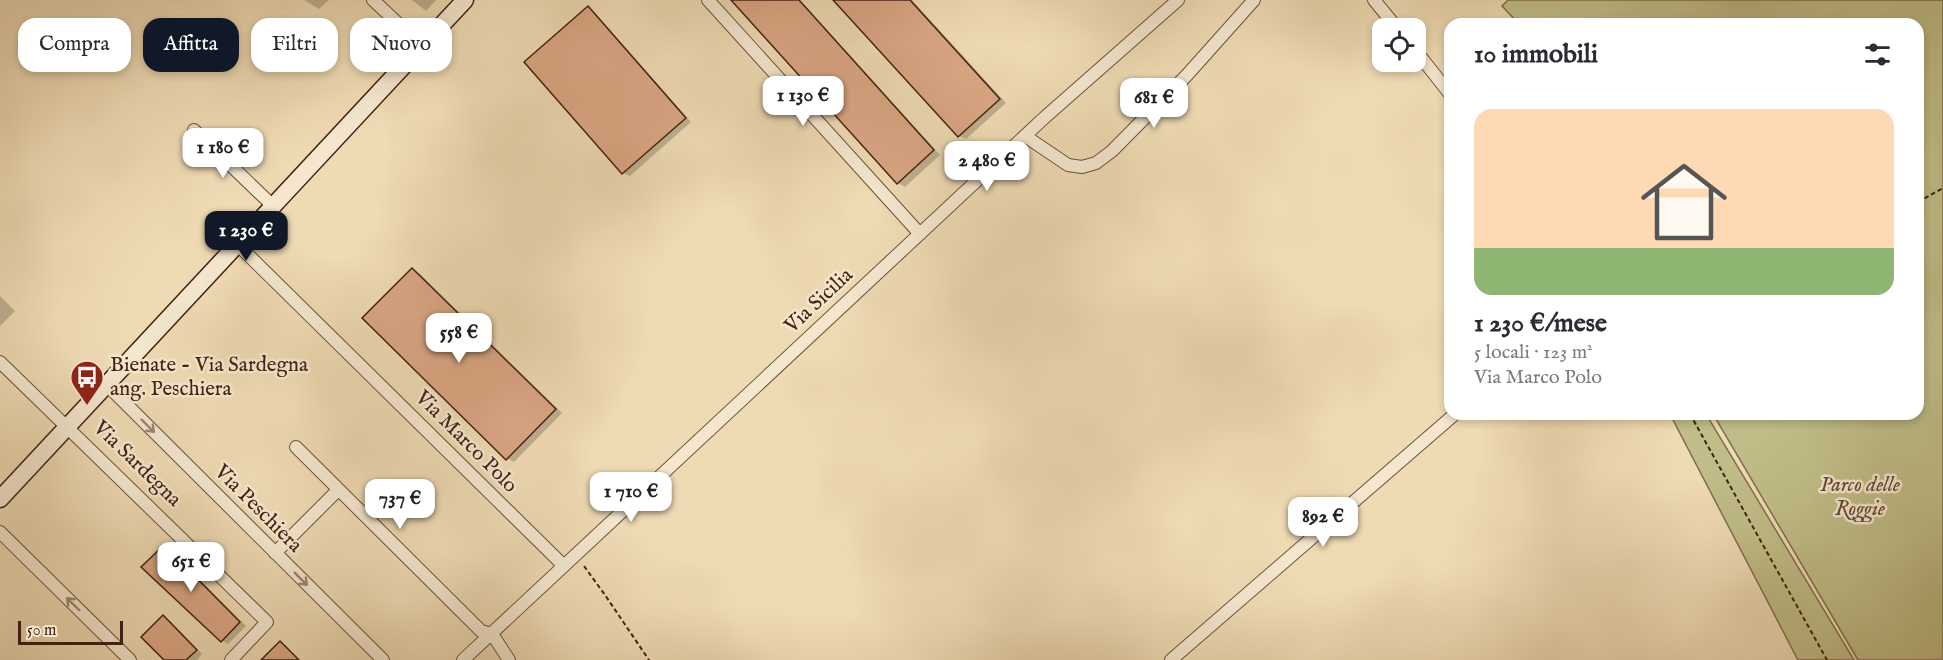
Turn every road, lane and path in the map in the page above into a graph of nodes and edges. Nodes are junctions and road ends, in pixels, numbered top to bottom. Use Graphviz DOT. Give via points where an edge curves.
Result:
graph roads {
  1 [pos="373,0"];
  2 [pos="465,0"];
  3 [pos="708,0"];
  4 [pos="1178,0"];
  5 [pos="1254,0"];
  6 [pos="1374,0"];
  7 [pos="392,18"];
  8 [pos="448,18"];
  9 [pos="1389,18"];
  10 [pos="1426,64"];
  11 [pos="398,72"];
  12 [pos="1444,86"];
  13 [pos="194,130"];
  14 [pos="1025,136"];
  15 [pos="1943,188"];
  16 [pos="1924,199"];
  17 [pos="274,207"];
  18 [pos="920,234"];
  19 [pos="238,245"];
  20 [pos="0,362"];
  21 [pos="107,385"];
  22 [pos="1448,420"];
  23 [pos="1693,420"];
  24 [pos="67,427"];
  25 [pos="296,447"];
  26 [pos="338,490"];
  27 [pos="0,499"];
  28 [pos="0,532"];
  29 [pos="275,553"];
  30 [pos="575,555"];
  31 [pos="563,566"];
  32 [pos="492,634"];
  33 [pos="130,660"];
  34 [pos="231,660"];
  35 [pos="383,660"];
  36 [pos="463,660"];
  37 [pos="509,660"];
  38 [pos="649,660"];
  39 [pos="1172,660"];
  40 [pos="1827,660"];
  1 -- 7 [label="street"];
  2 -- 8 [label="street, Via Sardegna"];
  3 -- 18 [label="street"];
  4 -- 14 [label="street, Via Sicilia"];
  5 -- 14 [label="street" via="1187,75 1096,163 1068,165"];
  6 -- 9 [label="street"];
  10 -- 12 [label="street"];
  11 -- 17 [label="street, Via Sardegna"];
  13 -- 17 [label="street"];
  14 -- 18 [label="street, Via Sicilia"];
  15 -- 16 [label="path"];
  17 -- 19 [label="street, Via Sardegna"];
  18 -- 30 [label="street, Via Sicilia"];
  19 -- 21 [label="street, Via Sardegna"];
  19 -- 31 [label="street, Via Marco Polo"];
  20 -- 24 [label="street"];
  21 -- 24 [label="street, Via Sardegna"];
  21 -- 29 [label="street, Via Peschiera, one-way"];
  22 -- 39 [label="street"];
  23 -- 40 [label="path"];
  24 -- 27 [label="street, Via Sardegna"];
  24 -- 34 [label="street, Via Sardegna" via="267,622"];
  25 -- 26 [label="street"];
  26 -- 29 [label="street"];
  26 -- 32 [label="street" via="481,631"];
  33 -- 28 [label="street, one-way"];
  29 -- 35 [label="street, Via Peschiera, one-way"];
  30 -- 31 [label="street, Via Sicilia"];
  30 -- 38 [label="path"];
  31 -- 32 [label="street, Via Sicilia"];
  32 -- 36 [label="street, Via Sicilia"];
  32 -- 37 [label="street"];
}
